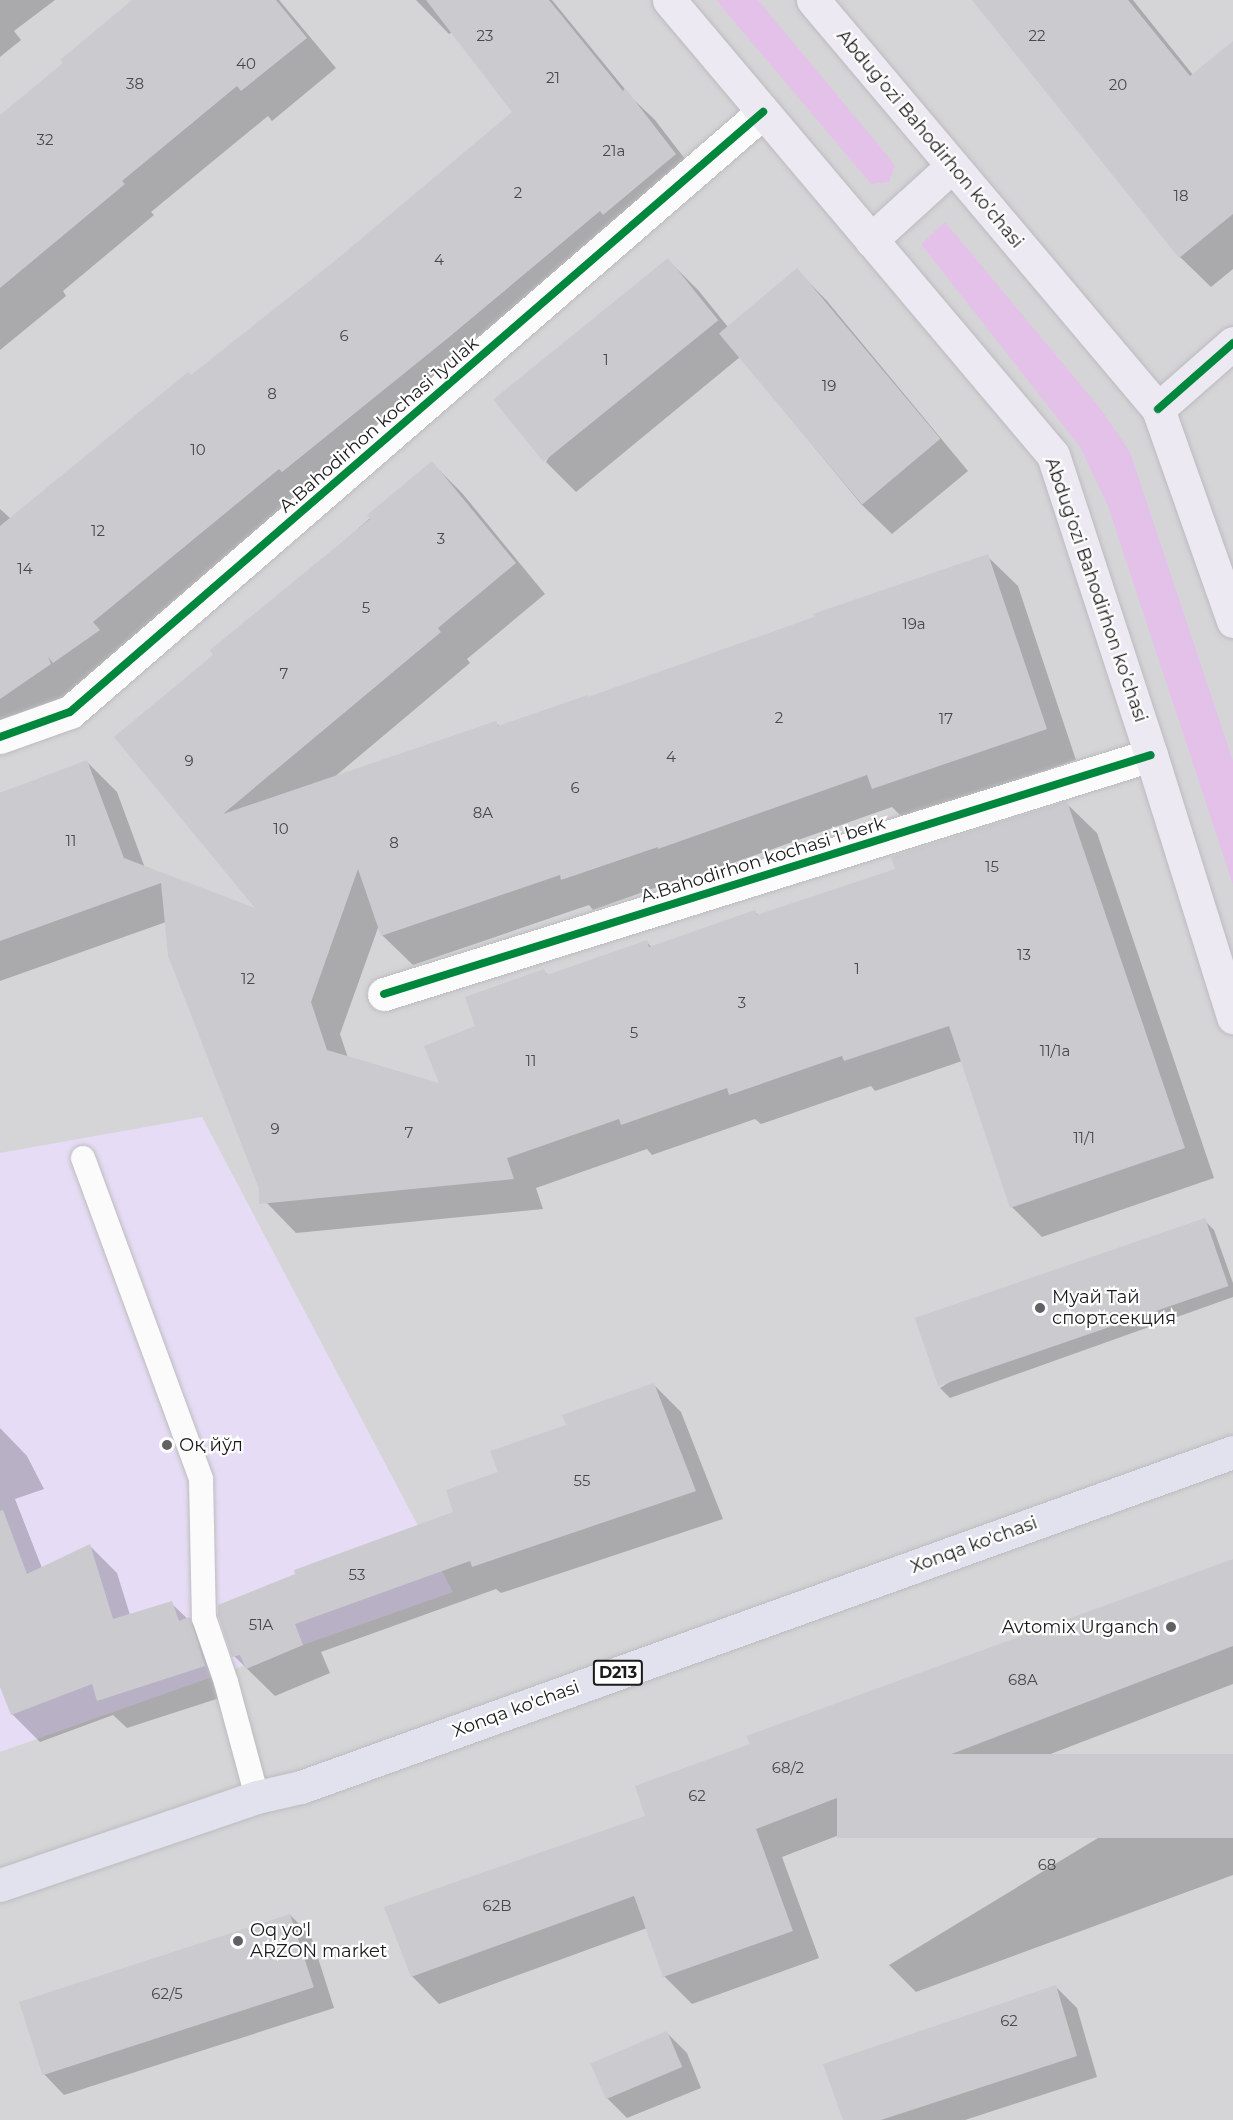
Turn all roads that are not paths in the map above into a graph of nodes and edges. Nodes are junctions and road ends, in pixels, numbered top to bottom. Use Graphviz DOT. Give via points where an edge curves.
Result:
graph roads {
  1 [pos="669,0"];
  2 [pos="813,0"];
  3 [pos="763,112"];
  4 [pos="952,166"];
  5 [pos="871,240"];
  6 [pos="1233,343"];
  7 [pos="1158,409"];
  8 [pos="1233,621"];
  9 [pos="0,737"];
  10 [pos="1152,755"];
  11 [pos="384,994"];
  12 [pos="1233,1017"];
  13 [pos="83,1158"];
  14 [pos="1233,1452"];
  15 [pos="257,1797"];
  16 [pos="0,1885"];
  1 -- 3 [label="main road, Abdug’ozi Bahodirhon ko’chasi"];
  2 -- 4 [label="main road, Abdug’ozi Bahodirhon ko’chasi"];
  3 -- 5 [label="main road, Abdug’ozi Bahodirhon ko’chasi"];
  3 -- 9 [label="street, A.Bahodirhon kochasi 1yulak" via="70,712"];
  4 -- 5 [label="main road"];
  4 -- 7 [label="main road, Abdug’ozi Bahodirhon ko’chasi"];
  5 -- 10 [label="main road, Abdug’ozi Bahodirhon ko’chasi" via="1053,455"];
  6 -- 7 [label="main road"];
  7 -- 8 [label="main road, Abdug’ozi Bahodirhon ko’chasi"];
  10 -- 11 [label="street, A.Bahodirhon kochasi 1 berk"];
  10 -- 12 [label="main road, Abdug’ozi Bahodirhon ko’chasi"];
  13 -- 15 [label="lane" via="201,1479 204,1618"];
  14 -- 15 [label="main road, Xonqa ko'chasi / D213" via="301,1787"];
  15 -- 16 [label="main road, Xonqa ko'chasi / D213"];
}
